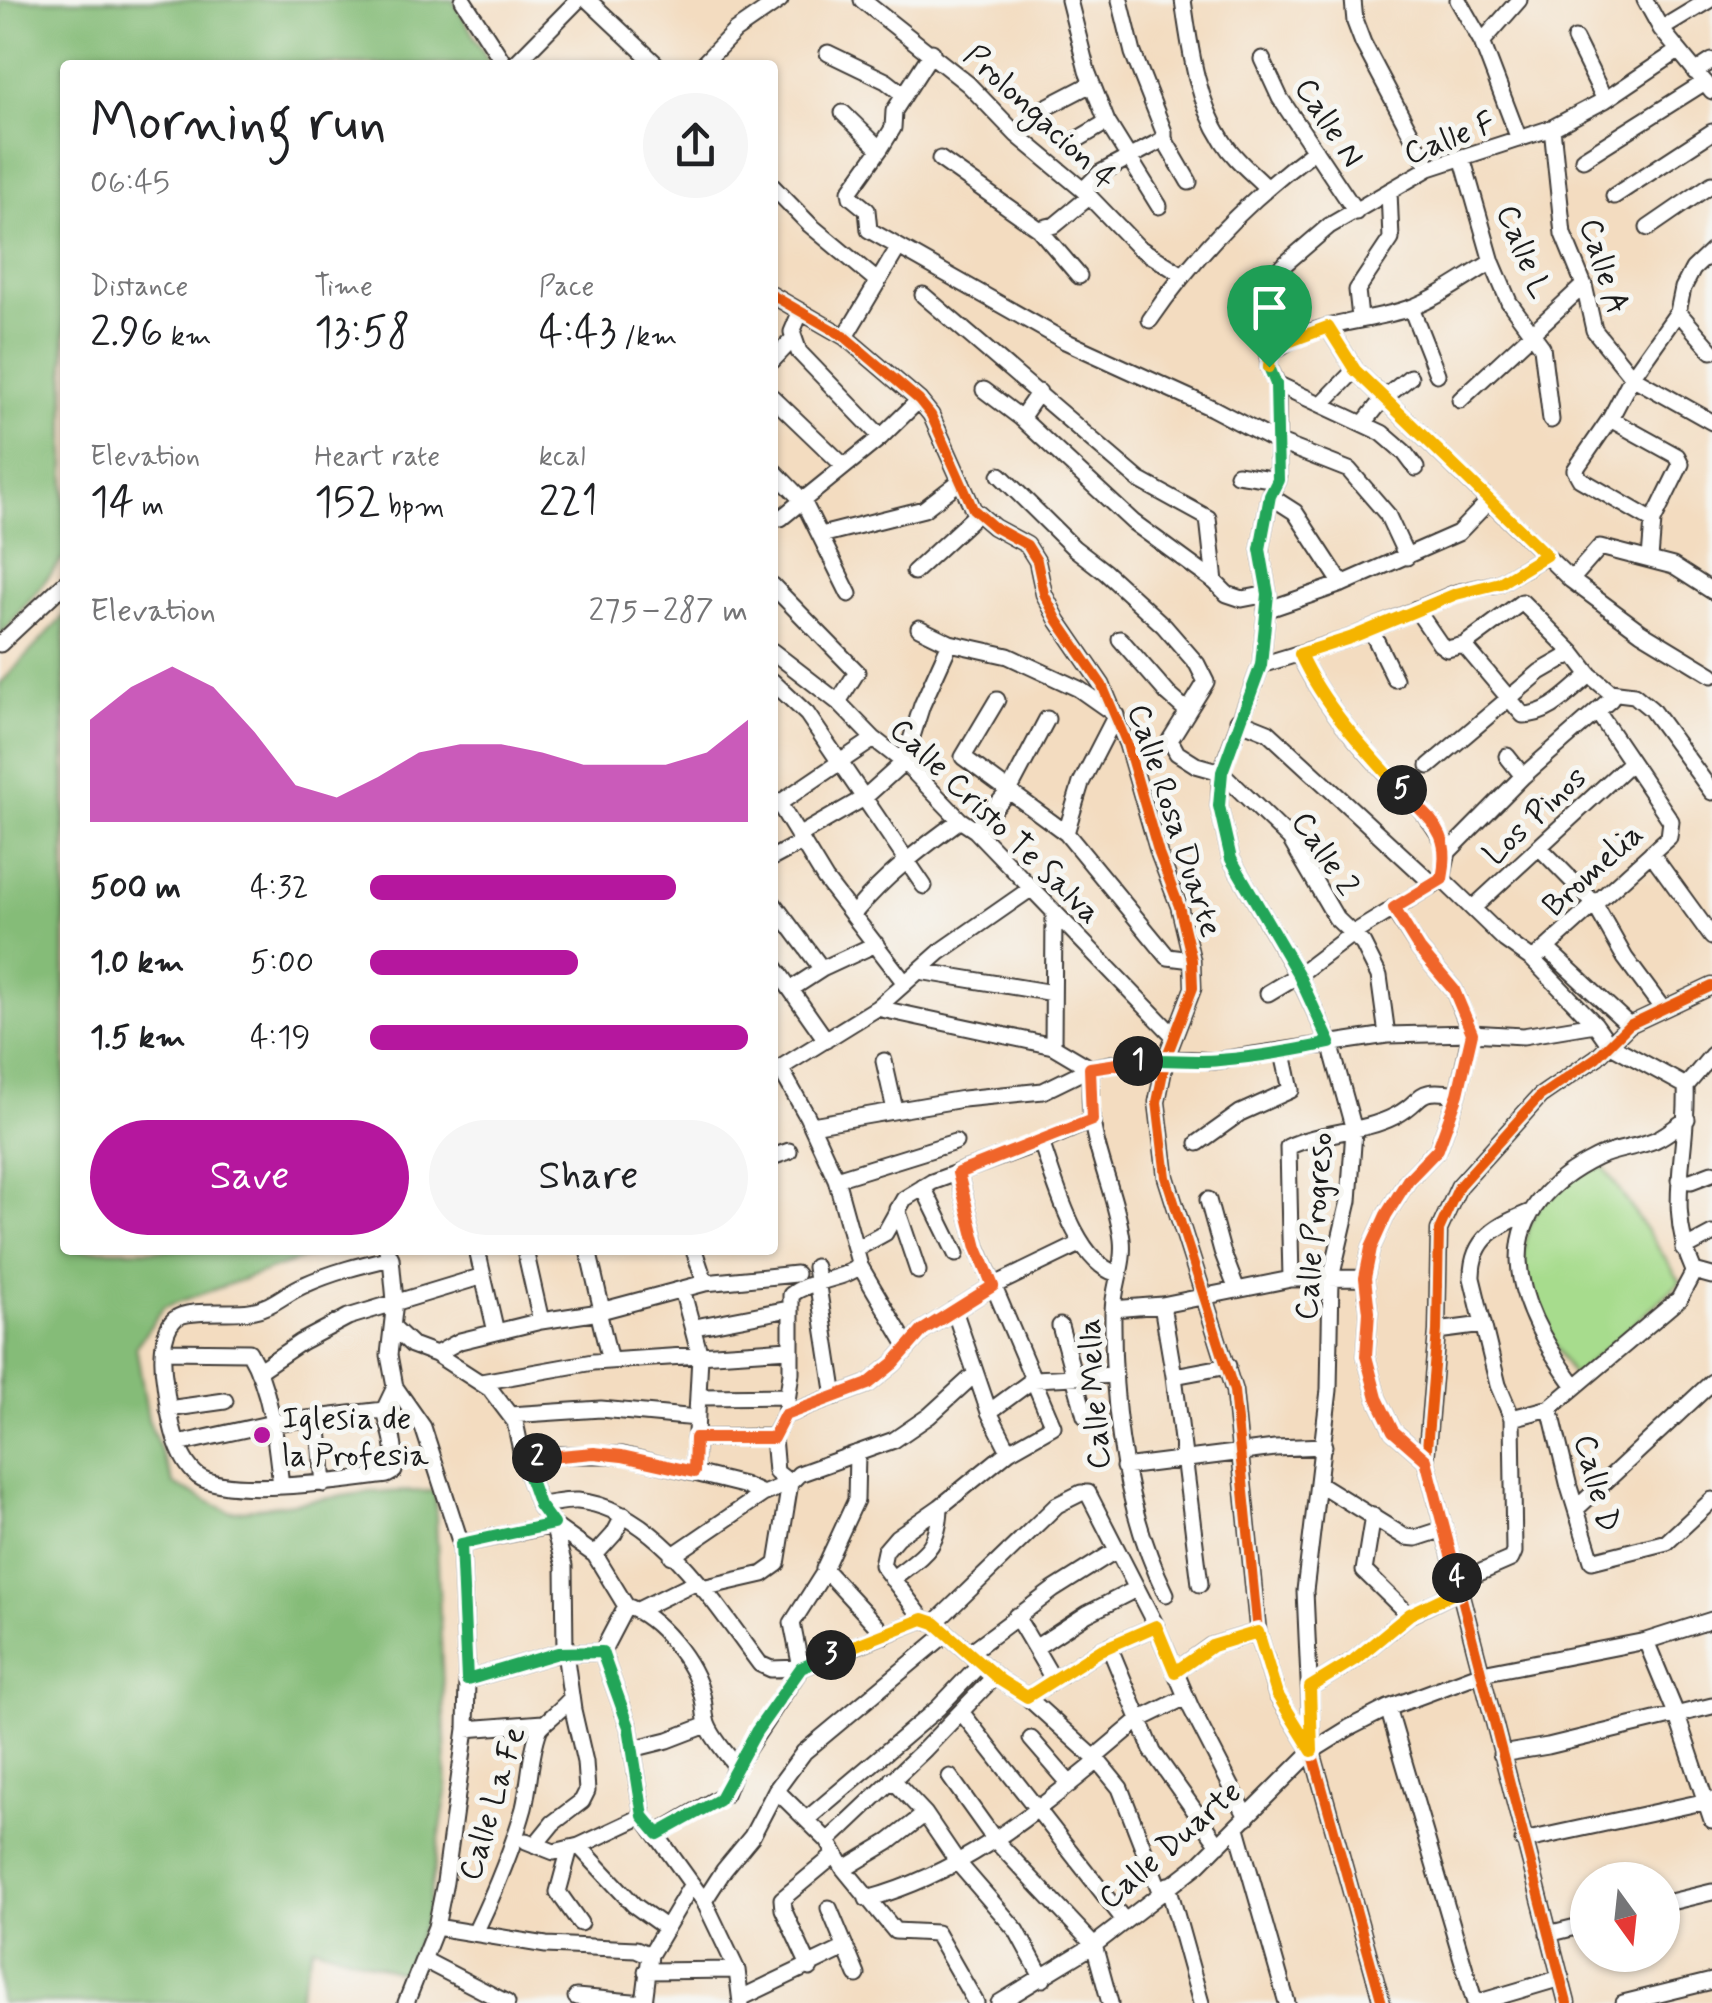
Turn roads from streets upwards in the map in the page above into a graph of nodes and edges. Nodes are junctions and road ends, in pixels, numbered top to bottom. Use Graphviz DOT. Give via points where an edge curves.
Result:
graph roads {
  1 [pos="463,0"];
  2 [pos="578,0"];
  3 [pos="588,0"];
  4 [pos="780,0"];
  5 [pos="862,0"];
  6 [pos="1069,0"];
  7 [pos="1120,0"];
  8 [pos="1183,0"];
  9 [pos="1353,0"];
  10 [pos="1458,0"];
  11 [pos="1519,0"];
  12 [pos="1645,0"];
  13 [pos="1709,0"];
  14 [pos="1661,30"];
  15 [pos="1575,38"];
  16 [pos="1482,42"];
  17 [pos="1678,50"];
  18 [pos="932,52"];
  19 [pos="828,53"];
  20 [pos="1262,59"];
  21 [pos="501,60"];
  22 [pos="519,60"];
  23 [pos="652,60"];
  24 [pos="707,60"];
  25 [pos="1712,61"];
  26 [pos="1704,82"];
  27 [pos="1091,84"];
  28 [pos="904,95"];
  29 [pos="1605,100"];
  30 [pos="1039,110"];
  31 [pos="843,113"];
  32 [pos="1107,122"];
  33 [pos="1552,128"];
  34 [pos="1712,132"];
  35 [pos="1164,140"];
  36 [pos="1519,140"];
  37 [pos="1073,142"];
  38 [pos="880,149"];
  39 [pos="1315,150"];
  40 [pos="1462,157"];
  41 [pos="1126,158"];
  42 [pos="940,159"];
  43 [pos="1583,159"];
  44 [pos="1429,168"];
  45 [pos="1190,182"];
  46 [pos="1712,184"];
  47 [pos="1266,186"];
  48 [pos="1389,191"];
  49 [pos="778,192"];
  50 [pos="1086,194"];
  51 [pos="1614,196"];
  52 [pos="1159,206"];
  53 [pos="1356,212"];
  54 [pos="1648,228"];
  55 [pos="1039,229"];
  56 [pos="898,248"];
  57 [pos="1710,257"];
  58 [pos="1492,262"];
  59 [pos="1181,274"];
  60 [pos="1079,276"];
  61 [pos="876,280"];
  62 [pos="1584,286"];
  63 [pos="1250,293"];
  64 [pos="923,295"];
  65 [pos="778,299"];
  66 [pos="1411,308"];
  67 [pos="1678,312"];
  68 [pos="800,313"];
  69 [pos="1360,318"];
  70 [pos="1150,320"];
  71 [pos="1328,327"];
  72 [pos="1532,334"];
  73 [pos="845,337"];
  74 [pos="793,339"];
  75 [pos="1712,351"];
  76 [pos="778,354"];
  77 [pos="1355,370"];
  78 [pos="1436,374"];
  79 [pos="1410,377"];
  80 [pos="1632,377"];
  81 [pos="1276,384"];
  82 [pos="984,390"];
  83 [pos="1039,392"];
  84 [pos="1383,399"];
  85 [pos="920,400"];
  86 [pos="1460,400"];
  87 [pos="778,403"];
  88 [pos="1323,404"];
  89 [pos="1021,418"];
  90 [pos="1610,419"];
  91 [pos="1551,420"];
  92 [pos="1712,422"];
  93 [pos="1364,423"];
  94 [pos="881,437"];
  95 [pos="1275,442"];
  96 [pos="844,466"];
  97 [pos="1416,468"];
  98 [pos="1237,474"];
  99 [pos="778,475"];
  100 [pos="1000,475"];
  101 [pos="1278,480"];
  102 [pos="959,482"];
  103 [pos="1270,496"];
  104 [pos="802,501"];
  105 [pos="1489,501"];
  106 [pos="978,514"];
  107 [pos="781,518"];
  108 [pos="1653,520"];
  109 [pos="820,534"];
  110 [pos="1546,555"];
  111 [pos="1407,557"];
  112 [pos="1650,558"];
  113 [pos="914,572"];
  114 [pos="1571,580"];
  115 [pos="1216,582"];
  116 [pos="1342,584"];
  117 [pos="60,588"];
  118 [pos="778,591"];
  119 [pos="1712,591"];
  120 [pos="849,594"];
  121 [pos="1267,602"];
  122 [pos="1416,609"];
  123 [pos="919,628"];
  124 [pos="1371,630"];
  125 [pos="1120,639"];
  126 [pos="950,642"];
  127 [pos="0,644"];
  128 [pos="1464,645"];
  129 [pos="1573,653"];
  130 [pos="1300,654"];
  131 [pos="778,656"];
  132 [pos="1261,665"];
  133 [pos="1712,674"];
  134 [pos="1590,675"];
  135 [pos="1396,680"];
  136 [pos="778,687"];
  137 [pos="1610,692"];
  138 [pos="1509,698"];
  139 [pos="997,700"];
  140 [pos="838,702"];
  141 [pos="1187,711"];
  142 [pos="1598,713"];
  143 [pos="1116,714"];
  144 [pos="1048,719"];
  145 [pos="1238,720"];
  146 [pos="874,739"];
  147 [pos="1507,756"];
  148 [pos="904,762"];
  149 [pos="1631,762"];
  150 [pos="841,763"];
  151 [pos="1429,766"];
  152 [pos="1222,772"];
  153 [pos="1523,776"];
  154 [pos="1009,790"];
  155 [pos="1712,792"];
  156 [pos="864,798"];
  157 [pos="960,820"];
  158 [pos="974,830"];
  159 [pos="1066,834"];
  160 [pos="800,839"];
  161 [pos="1540,848"];
  162 [pos="778,852"];
  163 [pos="1448,852"];
  164 [pos="1650,853"];
  165 [pos="906,860"];
  166 [pos="1438,882"];
  167 [pos="924,886"];
  168 [pos="1029,890"];
  169 [pos="1594,903"];
  170 [pos="1474,907"];
  171 [pos="1394,908"];
  172 [pos="778,910"];
  173 [pos="1054,912"];
  174 [pos="854,913"];
  175 [pos="1352,934"];
  176 [pos="1712,937"];
  177 [pos="876,944"];
  178 [pos="1546,948"];
  179 [pos="1192,960"];
  180 [pos="1533,960"];
  181 [pos="822,969"];
  182 [pos="919,971"];
  183 [pos="1298,974"];
  184 [pos="778,975"];
  185 [pos="905,984"];
  186 [pos="1712,986"];
  187 [pos="792,989"];
  188 [pos="1268,993"];
  189 [pos="1053,994"];
  190 [pos="877,1008"];
  191 [pos="1662,1008"];
  192 [pos="1595,1024"];
  193 [pos="1629,1025"];
  194 [pos="1472,1033"];
  195 [pos="1386,1034"];
  196 [pos="1174,1036"];
  197 [pos="826,1040"];
  198 [pos="1330,1043"];
  199 [pos="1608,1044"];
  200 [pos="1053,1046"];
  201 [pos="1283,1053"];
  202 [pos="1712,1055"];
  203 [pos="1166,1058"];
  204 [pos="884,1061"];
  205 [pos="1090,1068"];
  206 [pos="778,1070"];
  207 [pos="778,1074"];
  208 [pos="1686,1086"];
  209 [pos="1458,1094"];
  210 [pos="895,1110"];
  211 [pos="1092,1120"];
  212 [pos="1687,1120"];
  213 [pos="812,1125"];
  214 [pos="1354,1130"];
  215 [pos="955,1142"];
  216 [pos="1041,1142"];
  217 [pos="1198,1143"];
  218 [pos="958,1173"];
  219 [pos="1712,1173"];
  220 [pos="836,1179"];
  221 [pos="1679,1180"];
  222 [pos="923,1188"];
  223 [pos="1208,1200"];
  224 [pos="897,1208"];
  225 [pos="1533,1211"];
  226 [pos="1712,1234"];
  227 [pos="1082,1244"];
  228 [pos="856,1249"];
  229 [pos="1684,1249"];
  230 [pos="956,1254"];
  231 [pos="386,1255"];
  232 [pos="389,1255"];
  233 [pos="477,1255"];
  234 [pos="526,1255"];
  235 [pos="589,1255"];
  236 [pos="696,1255"];
  237 [pos="860,1266"];
  238 [pos="1694,1271"];
  239 [pos="918,1272"];
  240 [pos="796,1274"];
  241 [pos="1118,1274"];
  242 [pos="482,1276"];
  243 [pos="816,1276"];
  244 [pos="1712,1276"];
  245 [pos="1332,1278"];
  246 [pos="1365,1278"];
  247 [pos="1292,1279"];
  248 [pos="705,1283"];
  249 [pos="993,1286"];
  250 [pos="682,1288"];
  251 [pos="1238,1290"];
  252 [pos="1203,1296"];
  253 [pos="395,1300"];
  254 [pos="1162,1305"];
  255 [pos="789,1309"];
  256 [pos="1112,1309"];
  257 [pos="954,1310"];
  258 [pos="600,1311"];
  259 [pos="541,1321"];
  260 [pos="1060,1326"];
  261 [pos="1483,1326"];
  262 [pos="695,1327"];
  263 [pos="394,1328"];
  264 [pos="1437,1331"];
  265 [pos="496,1332"];
  266 [pos="908,1347"];
  267 [pos="789,1349"];
  268 [pos="164,1351"];
  269 [pos="436,1354"];
  270 [pos="700,1356"];
  271 [pos="610,1361"];
  272 [pos="1228,1366"];
  273 [pos="258,1371"];
  274 [pos="975,1374"];
  275 [pos="1115,1375"];
  276 [pos="1174,1376"];
  277 [pos="1071,1377"];
  278 [pos="1034,1378"];
  279 [pos="482,1382"];
  280 [pos="1712,1382"];
  281 [pos="396,1386"];
  282 [pos="1575,1386"];
  283 [pos="788,1396"];
  284 [pos="700,1397"];
  285 [pos="835,1397"];
  286 [pos="226,1401"];
  287 [pos="1550,1408"];
  288 [pos="168,1409"];
  289 [pos="384,1410"];
  290 [pos="990,1412"];
  291 [pos="510,1415"];
  292 [pos="785,1415"];
  293 [pos="1085,1416"];
  294 [pos="318,1418"];
  295 [pos="697,1418"];
  296 [pos="1512,1418"];
  297 [pos="274,1423"];
  298 [pos="695,1438"];
  299 [pos="773,1438"];
  300 [pos="178,1444"];
  301 [pos="1324,1446"];
  302 [pos="1009,1451"];
  303 [pos="1240,1452"];
  304 [pos="857,1453"];
  305 [pos="523,1460"];
  306 [pos="1182,1460"];
  307 [pos="1426,1460"];
  308 [pos="1124,1468"];
  309 [pos="694,1472"];
  310 [pos="790,1483"];
  311 [pos="324,1484"];
  312 [pos="1318,1484"];
  313 [pos="281,1486"];
  314 [pos="763,1494"];
  315 [pos="1712,1500"];
  316 [pos="539,1505"];
  317 [pos="940,1507"];
  318 [pos="1576,1509"];
  319 [pos="624,1515"];
  320 [pos="1373,1516"];
  321 [pos="553,1524"];
  322 [pos="1444,1529"];
  323 [pos="461,1544"];
  324 [pos="1115,1551"];
  325 [pos="595,1555"];
  326 [pos="672,1556"];
  327 [pos="826,1571"];
  328 [pos="892,1579"];
  329 [pos="700,1584"];
  330 [pos="1200,1584"];
  331 [pos="1459,1586"];
  332 [pos="1136,1588"];
  333 [pos="1166,1594"];
  334 [pos="632,1608"];
  335 [pos="1410,1614"];
  336 [pos="1016,1616"];
  337 [pos="1712,1620"];
  338 [pos="935,1625"];
  339 [pos="1156,1626"];
  340 [pos="1258,1632"];
  341 [pos="886,1635"];
  342 [pos="1646,1641"];
  343 [pos="1108,1646"];
  344 [pos="1035,1648"];
  345 [pos="565,1652"];
  346 [pos="602,1652"];
  347 [pos="975,1658"];
  348 [pos="801,1668"];
  349 [pos="1175,1672"];
  350 [pos="1482,1674"];
  351 [pos="995,1676"];
  352 [pos="1054,1678"];
  353 [pos="467,1680"];
  354 [pos="1310,1687"];
  355 [pos="1027,1697"];
  356 [pos="1186,1697"];
  357 [pos="571,1698"];
  358 [pos="1712,1706"];
  359 [pos="1388,1708"];
  360 [pos="962,1713"];
  361 [pos="1677,1716"];
  362 [pos="1139,1720"];
  363 [pos="543,1723"];
  364 [pos="707,1725"];
  365 [pos="466,1729"];
  366 [pos="1031,1739"];
  367 [pos="632,1749"];
  368 [pos="1312,1751"];
  369 [pos="1501,1754"];
  370 [pos="1096,1760"];
  371 [pos="736,1766"];
  372 [pos="950,1777"];
  373 [pos="892,1779"];
  374 [pos="1070,1784"];
  375 [pos="776,1790"];
  376 [pos="1709,1800"];
  377 [pos="1039,1809"];
  378 [pos="925,1814"];
  379 [pos="643,1816"];
  380 [pos="807,1819"];
  381 [pos="1712,1820"];
  382 [pos="1242,1822"];
  383 [pos="658,1834"];
  384 [pos="515,1837"];
  385 [pos="996,1840"];
  386 [pos="1523,1841"];
  387 [pos="535,1845"];
  388 [pos="1219,1845"];
  389 [pos="574,1847"];
  390 [pos="836,1854"];
  391 [pos="959,1864"];
  392 [pos="692,1884"];
  393 [pos="1164,1888"];
  394 [pos="1712,1892"];
  395 [pos="867,1899"];
  396 [pos="1680,1900"];
  397 [pos="704,1901"];
  398 [pos="829,1908"];
  399 [pos="1124,1920"];
  400 [pos="580,1923"];
  401 [pos="436,1927"];
  402 [pos="666,1928"];
  403 [pos="1570,1928"];
  404 [pos="476,1934"];
  405 [pos="1548,1934"];
  406 [pos="1094,1945"];
  407 [pos="845,1948"];
  408 [pos="424,1960"];
  409 [pos="648,1963"];
  410 [pos="810,1968"];
  411 [pos="737,1970"];
  412 [pos="857,1974"];
  413 [pos="1560,1978"];
  414 [pos="1043,1979"];
  415 [pos="1712,1981"];
  416 [pos="1027,1996"];
  417 [pos="576,1997"];
  418 [pos="742,2000"];
  419 [pos="406,2003"];
  420 [pos="507,2003"];
  421 [pos="644,2003"];
  422 [pos="976,2003"];
  423 [pos="998,2003"];
  424 [pos="1110,2003"];
  425 [pos="1201,2003"];
  426 [pos="1287,2003"];
  427 [pos="1382,2003"];
  428 [pos="1475,2003"];
  429 [pos="1567,2003"];
  430 [pos="1623,2003"];
  1 -- 21 [label="street"];
  2 -- 22 [label="street"];
  3 -- 23 [label="street"];
  4 -- 24 [label="street"];
  5 -- 18 [label="street, Prolongacion 4"];
  6 -- 27 [label="street"];
  7 -- 35 [label="street"];
  8 -- 47 [label="street" via="1191,60 1214,124 1239,162"];
  9 -- 44 [label="street" via="1362,43"];
  10 -- 16 [label="street"];
  11 -- 16 [label="street"];
  12 -- 14 [label="street"];
  13 -- 14 [label="street"];
  14 -- 17 [label="street"];
  15 -- 29 [label="street"];
  16 -- 36 [label="street"];
  17 -- 26 [label="street"];
  17 -- 29 [label="street, Calle F"];
  18 -- 28 [label="street"];
  18 -- 50 [label="street, Prolongacion 4"];
  19 -- 28 [label="street"];
  20 -- 39 [label="street, Calle N"];
  25 -- 26 [label="street"];
  26 -- 43 [label="street"];
  27 -- 30 [label="street"];
  27 -- 32 [label="street"];
  28 -- 38 [label="street"];
  29 -- 33 [label="street, Calle F"];
  31 -- 38 [label="street"];
  32 -- 37 [label="street"];
  32 -- 41 [label="street"];
  33 -- 36 [label="street, Calle F"];
  33 -- 62 [label="street, Calle A" via="1563,234"];
  34 -- 51 [label="street"];
  35 -- 41 [label="street"];
  35 -- 45 [label="street"];
  36 -- 40 [label="street, Calle F"];
  38 -- 56 [label="street" via="850,194 867,210 869,230"];
  39 -- 47 [label="street"];
  39 -- 53 [label="street, Calle N"];
  40 -- 44 [label="street, Calle F"];
  40 -- 58 [label="street, Calle L"];
  41 -- 50 [label="street" via="1100,174"];
  41 -- 52 [label="street"];
  42 -- 55 [label="street"];
  44 -- 48 [label="street, Calle F"];
  46 -- 54 [label="street"];
  47 -- 59 [label="street"];
  48 -- 53 [label="street, Calle F"];
  48 -- 69 [label="street" via="1392,239 1357,290"];
  49 -- 61 [label="street"];
  50 -- 55 [label="street" via="1056,225"];
  50 -- 59 [label="street, Prolongacion 4" via="1138,246"];
  53 -- 63 [label="street, Calle F" via="1329,226"];
  55 -- 60 [label="street"];
  56 -- 61 [label="street"];
  56 -- 95 [label="street" via="1064,341"];
  57 -- 67 [label="street" via="1693,268"];
  58 -- 66 [label="street"];
  58 -- 72 [label="street, Calle L"];
  59 -- 70 [label="street"];
  61 -- 73 [label="street"];
  62 -- 72 [label="street"];
  62 -- 80 [label="street, Calle A" via="1594,330"];
  64 -- 83 [label="street"];
  65 -- 68 [label="street, Calle Rosa Duarte"];
  66 -- 69 [label="street"];
  66 -- 78 [label="street"];
  67 -- 75 [label="street, Calle A"];
  67 -- 80 [label="street"];
  68 -- 73 [label="street, Calle Rosa Duarte"];
  68 -- 74 [label="street"];
  69 -- 71 [label="street"];
  71 -- 77 [label="street"];
  71 -- 81 [label="street" via="1270,355"];
  72 -- 86 [label="street"];
  72 -- 91 [label="street, Calle L" via="1546,362"];
  73 -- 85 [label="street, Calle Rosa Duarte"];
  74 -- 76 [label="street"];
  74 -- 94 [label="street"];
  77 -- 84 [label="street"];
  77 -- 88 [label="street"];
  79 -- 84 [label="street"];
  80 -- 90 [label="street"];
  80 -- 92 [label="street, Calle A"];
  81 -- 88 [label="street"];
  81 -- 95 [label="street"];
  82 -- 89 [label="street"];
  83 -- 89 [label="street"];
  83 -- 115 [label="street" via="1139,480 1208,518"];
  84 -- 93 [label="street"];
  84 -- 105 [label="street"];
  85 -- 94 [label="street"];
  85 -- 102 [label="street, Calle Rosa Duarte"];
  87 -- 96 [label="street"];
  88 -- 93 [label="street"];
  89 -- 115 [label="street" via="1134,522"];
  90 -- 108 [label="street" via="1680,460"];
  90 -- 108 [label="street" via="1575,474"];
  93 -- 97 [label="street"];
  94 -- 96 [label="street"];
  95 -- 101 [label="street"];
  95 -- 111 [label="street" via="1350,470 1387,514"];
  96 -- 104 [label="street"];
  98 -- 101 [label="street"];
  99 -- 104 [label="street"];
  100 -- 141 [label="street" via="1197,664 1206,682"];
  101 -- 103 [label="street, Calle Progreso"];
  102 -- 106 [label="street, Calle Rosa Duarte"];
  102 -- 109 [label="street" via="924,509"];
  103 -- 116 [label="street" via="1294,512"];
  103 -- 121 [label="street, Calle Progreso" via="1260,549"];
  104 -- 107 [label="street"];
  104 -- 109 [label="street"];
  105 -- 110 [label="street"];
  105 -- 111 [label="street" via="1458,533"];
  106 -- 113 [label="street"];
  106 -- 143 [label="street, Calle Rosa Duarte" via="1027,545 1058,621"];
  108 -- 112 [label="street"];
  109 -- 120 [label="street"];
  110 -- 114 [label="street"];
  110 -- 122 [label="street" via="1500,583"];
  111 -- 116 [label="street"];
  112 -- 114 [label="street" via="1600,546"];
  112 -- 119 [label="street"];
  114 -- 133 [label="street"];
  115 -- 121 [label="street" via="1227,594"];
  116 -- 121 [label="street"];
  117 -- 127 [label="street"];
  118 -- 140 [label="street" via="857,672"];
  121 -- 132 [label="street, Calle Progreso"];
  122 -- 124 [label="street"];
  122 -- 128 [label="street" via="1440,644"];
  123 -- 126 [label="street"];
  124 -- 130 [label="street"];
  124 -- 135 [label="street"];
  125 -- 141 [label="street"];
  126 -- 143 [label="street" via="1008,656 1080,688"];
  126 -- 148 [label="street"];
  128 -- 129 [label="street" via="1522,602"];
  128 -- 138 [label="street"];
  129 -- 134 [label="street"];
  129 -- 138 [label="street"];
  130 -- 132 [label="street"];
  130 -- 163 [label="street" via="1362,746 1432,821"];
  131 -- 140 [label="street, Calle Cristo Te Salva"];
  132 -- 145 [label="street, Calle Progreso"];
  134 -- 137 [label="street"];
  134 -- 138 [label="street" via="1536,715 1522,715"];
  136 -- 150 [label="street"];
  137 -- 142 [label="street"];
  137 -- 155 [label="street" via="1634,696 1651,709"];
  138 -- 151 [label="street"];
  139 -- 154 [label="street" via="963,757"];
  140 -- 146 [label="street, Calle Cristo Te Salva"];
  141 -- 152 [label="street, Calle 2" via="1170,740 1196,766"];
  142 -- 149 [label="street, Bromelia"];
  142 -- 153 [label="street"];
  143 -- 159 [label="street"];
  143 -- 179 [label="street, Calle Rosa Duarte"];
  144 -- 154 [label="street"];
  145 -- 152 [label="street, Calle Progreso"];
  145 -- 166 [label="street" via="1268,732"];
  146 -- 148 [label="street, Calle Cristo Te Salva"];
  146 -- 150 [label="street"];
  147 -- 153 [label="street"];
  148 -- 156 [label="street"];
  148 -- 157 [label="street, Calle Cristo Te Salva"];
  149 -- 161 [label="street, Los Pinos"];
  149 -- 164 [label="street, Bromelia" via="1671,822 1668,838"];
  150 -- 156 [label="street"];
  150 -- 160 [label="street" via="781,802"];
  152 -- 175 [label="street, Calle 2" via="1290,840"];
  152 -- 183 [label="street, Calle Progreso" via="1219,806 1231,859"];
  153 -- 163 [label="street"];
  154 -- 158 [label="street"];
  154 -- 159 [label="street"];
  156 -- 160 [label="street"];
  156 -- 165 [label="street"];
  157 -- 158 [label="street, Calle Cristo Te Salva"];
  157 -- 165 [label="street"];
  158 -- 168 [label="street, Calle Cristo Te Salva"];
  159 -- 179 [label="street" via="1168,958"];
  160 -- 162 [label="street"];
  160 -- 174 [label="street"];
  161 -- 169 [label="street"];
  161 -- 170 [label="street, Los Pinos"];
  163 -- 166 [label="street"];
  164 -- 169 [label="street, Bromelia"];
  164 -- 176 [label="street"];
  165 -- 167 [label="street"];
  165 -- 174 [label="street"];
  166 -- 170 [label="street"];
  166 -- 171 [label="street"];
  168 -- 173 [label="street, Calle Cristo Te Salva"];
  168 -- 182 [label="street"];
  169 -- 178 [label="street, Bromelia"];
  169 -- 191 [label="street"];
  170 -- 180 [label="street"];
  171 -- 175 [label="street"];
  171 -- 194 [label="street" via="1454,990"];
  172 -- 181 [label="street"];
  173 -- 189 [label="street"];
  173 -- 196 [label="street, Calle Cristo Te Salva"];
  174 -- 177 [label="street"];
  175 -- 183 [label="street"];
  175 -- 195 [label="street, Calle 2" via="1378,976"];
  177 -- 181 [label="street"];
  177 -- 185 [label="street"];
  178 -- 180 [label="street, Bromelia"];
  178 -- 193 [label="street"];
  179 -- 196 [label="street, Calle Rosa Duarte" via="1193,988"];
  180 -- 192 [label="street"];
  181 -- 187 [label="street"];
  182 -- 185 [label="street"];
  182 -- 189 [label="street"];
  183 -- 188 [label="street"];
  183 -- 198 [label="street, Calle Progreso"];
  184 -- 187 [label="street"];
  185 -- 190 [label="street"];
  186 -- 191 [label="street"];
  187 -- 197 [label="street"];
  189 -- 200 [label="street"];
  190 -- 197 [label="street"];
  190 -- 200 [label="street"];
  191 -- 193 [label="street"];
  192 -- 194 [label="street" via="1523,1036"];
  192 -- 199 [label="street"];
  193 -- 199 [label="street"];
  194 -- 195 [label="street"];
  194 -- 209 [label="street"];
  195 -- 198 [label="street"];
  196 -- 203 [label="street, Calle Rosa Duarte"];
  197 -- 206 [label="street"];
  198 -- 201 [label="street"];
  198 -- 214 [label="street, Calle Progreso"];
  199 -- 208 [label="street"];
  199 -- 264 [label="street" via="1540,1096 1459,1186 1439,1230"];
  200 -- 205 [label="street"];
  201 -- 203 [label="street" via="1214,1061"];
  201 -- 217 [label="street" via="1291,1090 1240,1113"];
  202 -- 208 [label="street"];
  203 -- 205 [label="street"];
  203 -- 252 [label="street, Calle Rosa Duarte" via="1157,1102 1166,1178"];
  204 -- 210 [label="street"];
  205 -- 210 [label="street" via="1043,1090"];
  205 -- 211 [label="street, Calle Mella"];
  207 -- 213 [label="street"];
  208 -- 212 [label="street"];
  209 -- 214 [label="street" via="1420,1094 1398,1115"];
  209 -- 246 [label="street" via="1438,1149 1386,1215"];
  210 -- 213 [label="street"];
  211 -- 216 [label="street"];
  211 -- 241 [label="street, Calle Mella" via="1121,1234 1124,1262"];
  212 -- 221 [label="street"];
  212 -- 225 [label="street" via="1654,1140 1598,1157 1552,1186"];
  213 -- 220 [label="street"];
  214 -- 245 [label="street, Calle Progreso" via="1349,1202"];
  214 -- 247 [label="street" via="1288,1147"];
  215 -- 220 [label="street"];
  216 -- 218 [label="street"];
  216 -- 227 [label="street"];
  218 -- 222 [label="street"];
  218 -- 249 [label="street"];
  219 -- 221 [label="street"];
  220 -- 228 [label="street"];
  221 -- 229 [label="street"];
  222 -- 224 [label="street"];
  222 -- 230 [label="street"];
  223 -- 251 [label="street"];
  224 -- 228 [label="street" via="889,1229"];
  224 -- 239 [label="street"];
  225 -- 261 [label="street" via="1476,1246 1472,1278"];
  225 -- 282 [label="street" via="1518,1240 1520,1286 1546,1346"];
  226 -- 229 [label="street"];
  227 -- 241 [label="street" via="1096,1264"];
  227 -- 249 [label="street"];
  228 -- 237 [label="street"];
  229 -- 238 [label="street"];
  231 -- 268 [label="street" via="254,1311 183,1314 172,1320"];
  232 -- 253 [label="street"];
  233 -- 242 [label="street"];
  234 -- 259 [label="street"];
  235 -- 258 [label="street"];
  236 -- 248 [label="street"];
  237 -- 243 [label="street" via="846,1276"];
  237 -- 266 [label="street"];
  238 -- 244 [label="street"];
  238 -- 282 [label="street" via="1679,1299"];
  240 -- 243 [label="street"];
  240 -- 248 [label="street"];
  240 -- 255 [label="street"];
  241 -- 256 [label="street, Calle Mella"];
  242 -- 253 [label="street"];
  242 -- 265 [label="street"];
  243 -- 285 [label="street"];
  245 -- 246 [label="street"];
  245 -- 247 [label="street"];
  245 -- 301 [label="street, Calle Progreso"];
  246 -- 307 [label="street" via="1366,1356 1377,1398 1393,1431"];
  247 -- 251 [label="street"];
  248 -- 250 [label="street"];
  249 -- 257 [label="street"];
  249 -- 278 [label="street"];
  250 -- 258 [label="street"];
  250 -- 262 [label="street"];
  251 -- 252 [label="street"];
  252 -- 254 [label="street"];
  252 -- 272 [label="street, Calle Rosa Duarte"];
  253 -- 263 [label="street"];
  253 -- 273 [label="street" via="348,1317"];
  254 -- 256 [label="street"];
  254 -- 276 [label="street"];
  255 -- 262 [label="street"];
  255 -- 267 [label="street"];
  256 -- 275 [label="street, Calle Mella"];
  257 -- 266 [label="street"];
  257 -- 274 [label="street"];
  258 -- 259 [label="street"];
  258 -- 271 [label="street"];
  259 -- 265 [label="street"];
  260 -- 277 [label="street"];
  261 -- 264 [label="street"];
  261 -- 296 [label="street"];
  262 -- 270 [label="street"];
  263 -- 269 [label="street"];
  263 -- 281 [label="street" via="389,1355"];
  264 -- 307 [label="street"];
  265 -- 269 [label="street"];
  266 -- 285 [label="street" via="880,1375"];
  267 -- 270 [label="street"];
  267 -- 283 [label="street"];
  268 -- 273 [label="street" via="245,1350"];
  268 -- 288 [label="street"];
  269 -- 279 [label="street"];
  270 -- 271 [label="street"];
  270 -- 284 [label="street"];
  271 -- 279 [label="street"];
  272 -- 276 [label="street"];
  272 -- 303 [label="street, Calle Rosa Duarte"];
  273 -- 297 [label="street"];
  274 -- 290 [label="street"];
  274 -- 304 [label="street" via="894,1440"];
  275 -- 277 [label="street"];
  275 -- 308 [label="street, Calle Mella"];
  276 -- 306 [label="street"];
  277 -- 278 [label="street"];
  277 -- 293 [label="street"];
  278 -- 290 [label="street"];
  278 -- 302 [label="street" via="1053,1426"];
  279 -- 291 [label="street"];
  280 -- 318 [label="street"];
  281 -- 289 [label="street"];
  281 -- 323 [label="street" via="423,1428"];
  282 -- 287 [label="street"];
  283 -- 284 [label="street"];
  283 -- 292 [label="street"];
  284 -- 295 [label="street"];
  285 -- 292 [label="street"];
  286 -- 288 [label="street"];
  287 -- 296 [label="street"];
  287 -- 318 [label="street, Calle D"];
  288 -- 300 [label="street"];
  289 -- 294 [label="street"];
  289 -- 311 [label="street" via="394,1470"];
  290 -- 302 [label="street"];
  291 -- 295 [label="street" via="601,1408"];
  291 -- 305 [label="street"];
  292 -- 299 [label="street"];
  294 -- 297 [label="street"];
  294 -- 311 [label="street"];
  295 -- 298 [label="street"];
  296 -- 331 [label="street" via="1514,1552"];
  297 -- 300 [label="street"];
  297 -- 313 [label="street"];
  298 -- 299 [label="street"];
  298 -- 309 [label="street"];
  299 -- 310 [label="street" via="776,1472"];
  300 -- 313 [label="street" via="195,1474 209,1482"];
  301 -- 303 [label="street"];
  301 -- 312 [label="street, Calle Progreso"];
  302 -- 317 [label="street"];
  303 -- 306 [label="street"];
  303 -- 340 [label="street, Calle Rosa Duarte"];
  304 -- 310 [label="street"];
  304 -- 327 [label="street" via="856,1500"];
  305 -- 309 [label="street" via="594,1453"];
  305 -- 316 [label="street"];
  306 -- 308 [label="street"];
  306 -- 330 [label="street"];
  307 -- 322 [label="street"];
  308 -- 333 [label="street, Calle Mella" via="1150,1562"];
  309 -- 314 [label="street"];
  310 -- 314 [label="street"];
  310 -- 329 [label="street" via="770,1571"];
  311 -- 313 [label="street"];
  312 -- 320 [label="street"];
  312 -- 354 [label="street, Calle Progreso" via="1305,1591"];
  314 -- 326 [label="street"];
  315 -- 318 [label="street, Calle D" via="1660,1545 1594,1562"];
  316 -- 319 [label="street" via="577,1501"];
  316 -- 321 [label="street"];
  317 -- 328 [label="street" via="934,1545"];
  317 -- 328 [label="street" via="886,1551 882,1564"];
  319 -- 325 [label="street"];
  319 -- 326 [label="street"];
  320 -- 322 [label="street" via="1405,1537"];
  320 -- 335 [label="street" via="1364,1571"];
  321 -- 323 [label="street"];
  321 -- 325 [label="street"];
  321 -- 345 [label="street" via="564,1566"];
  322 -- 331 [label="street"];
  323 -- 353 [label="street"];
  324 -- 332 [label="street"];
  324 -- 336 [label="street"];
  324 -- 338 [label="street" via="1088,1493 1082,1493 1057,1505"];
  325 -- 334 [label="street"];
  326 -- 329 [label="street"];
  327 -- 341 [label="street"];
  327 -- 348 [label="street" via="792,1623"];
  328 -- 338 [label="street"];
  329 -- 334 [label="street"];
  329 -- 348 [label="street" via="760,1664"];
  331 -- 335 [label="street"];
  331 -- 350 [label="street"];
  332 -- 339 [label="street"];
  332 -- 344 [label="street"];
  334 -- 346 [label="street"];
  334 -- 364 [label="street" via="662,1631 693,1672"];
  335 -- 354 [label="street"];
  336 -- 344 [label="street"];
  336 -- 347 [label="street"];
  337 -- 342 [label="street, Calle Duarte"];
  338 -- 341 [label="street"];
  338 -- 347 [label="street"];
  338 -- 375 [label="street" via="804,1752"];
  339 -- 343 [label="street"];
  339 -- 349 [label="street"];
  340 -- 349 [label="street" via="1212,1646"];
  340 -- 368 [label="street, Calle Rosa Duarte" via="1277,1694"];
  341 -- 348 [label="street"];
  342 -- 350 [label="street, Calle Duarte"];
  342 -- 361 [label="street"];
  343 -- 352 [label="street"];
  343 -- 362 [label="street"];
  344 -- 352 [label="street"];
  345 -- 346 [label="street"];
  345 -- 353 [label="street"];
  345 -- 357 [label="street"];
  346 -- 367 [label="street"];
  347 -- 351 [label="street"];
  347 -- 380 [label="street" via="938,1708"];
  348 -- 371 [label="street"];
  349 -- 356 [label="street"];
  350 -- 359 [label="street, Calle Duarte"];
  350 -- 369 [label="street"];
  351 -- 355 [label="street"];
  351 -- 360 [label="street"];
  352 -- 355 [label="street"];
  353 -- 365 [label="street"];
  354 -- 368 [label="street, Calle Progreso"];
  355 -- 370 [label="street"];
  356 -- 362 [label="street"];
  356 -- 382 [label="street"];
  357 -- 363 [label="street, Calle La Fe"];
  357 -- 387 [label="street" via="588,1791"];
  358 -- 361 [label="street"];
  359 -- 368 [label="street, Calle Duarte"];
  359 -- 428 [label="street"];
  360 -- 373 [label="street"];
  360 -- 377 [label="street"];
  361 -- 369 [label="street"];
  361 -- 376 [label="street"];
  362 -- 370 [label="street"];
  362 -- 388 [label="street" via="1174,1784"];
  363 -- 365 [label="street"];
  363 -- 384 [label="street, Calle La Fe"];
  364 -- 367 [label="street"];
  364 -- 371 [label="street"];
  365 -- 401 [label="street"];
  366 -- 374 [label="street"];
  367 -- 379 [label="street"];
  368 -- 382 [label="street, Calle Duarte"];
  368 -- 427 [label="street, Calle Rosa Duarte"];
  369 -- 386 [label="street"];
  370 -- 374 [label="street"];
  370 -- 393 [label="street" via="1120,1788"];
  371 -- 383 [label="street" via="719,1800"];
  372 -- 385 [label="street"];
  373 -- 378 [label="street"];
  373 -- 390 [label="street"];
  374 -- 377 [label="street"];
  375 -- 380 [label="street"];
  375 -- 397 [label="street"];
  376 -- 381 [label="street"];
  376 -- 386 [label="street"];
  377 -- 385 [label="street"];
  377 -- 399 [label="street"];
  378 -- 390 [label="street" via="888,1842"];
  378 -- 391 [label="street"];
  379 -- 383 [label="street"];
  379 -- 389 [label="street"];
  380 -- 390 [label="street"];
  382 -- 388 [label="street, Calle Duarte"];
  382 -- 426 [label="street"];
  383 -- 392 [label="street"];
  384 -- 387 [label="street"];
  384 -- 404 [label="street, Calle La Fe"];
  385 -- 391 [label="street"];
  385 -- 406 [label="street"];
  386 -- 405 [label="street"];
  387 -- 389 [label="street" via="554,1852"];
  388 -- 393 [label="street, Calle Duarte"];
  389 -- 400 [label="street" via="558,1892"];
  389 -- 402 [label="street"];
  390 -- 395 [label="street"];
  390 -- 410 [label="street" via="782,1899"];
  391 -- 395 [label="street"];
  391 -- 414 [label="street" via="1018,1931"];
  392 -- 397 [label="street"];
  392 -- 402 [label="street"];
  393 -- 399 [label="street, Calle Duarte"];
  393 -- 425 [label="street"];
  394 -- 396 [label="street"];
  395 -- 422 [label="street" via="895,1931 936,1933"];
  397 -- 411 [label="street"];
  398 -- 407 [label="street"];
  399 -- 406 [label="street, Calle Duarte"];
  401 -- 404 [label="street"];
  401 -- 408 [label="street"];
  402 -- 409 [label="street"];
  403 -- 405 [label="street"];
  404 -- 409 [label="street" via="546,1946 636,1948"];
  405 -- 413 [label="street"];
  406 -- 414 [label="street, Calle Duarte"];
  406 -- 424 [label="street"];
  407 -- 410 [label="street"];
  407 -- 412 [label="street"];
  408 -- 419 [label="street"];
  408 -- 420 [label="street"];
  409 -- 411 [label="street"];
  409 -- 421 [label="street"];
  410 -- 418 [label="street"];
  411 -- 418 [label="street"];
  413 -- 428 [label="street"];
  413 -- 429 [label="street"];
  414 -- 416 [label="street, Calle Duarte"];
  415 -- 430 [label="street"];
  416 -- 423 [label="street, Calle Duarte"];
  417 -- 421 [label="street"];
}
